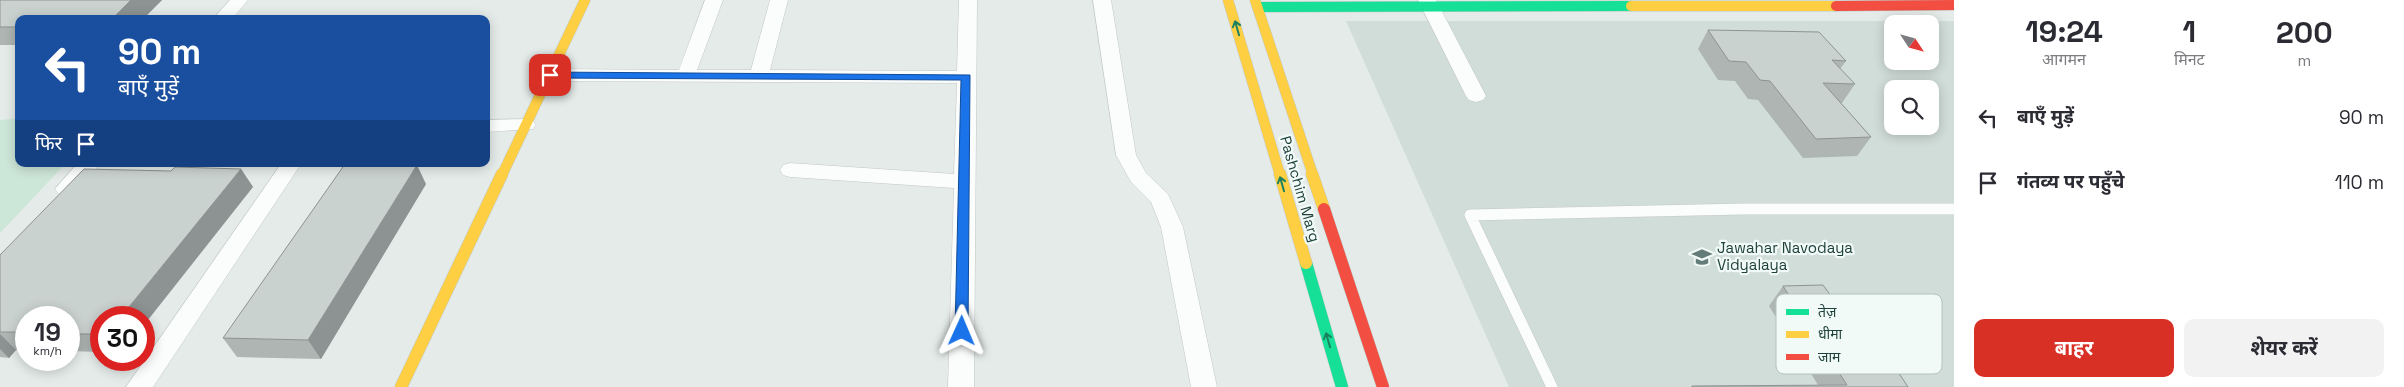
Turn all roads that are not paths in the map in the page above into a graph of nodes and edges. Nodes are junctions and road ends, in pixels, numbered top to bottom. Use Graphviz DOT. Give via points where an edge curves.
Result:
graph roads {
  1 [pos="239,0"];
  2 [pos="586,0"];
  3 [pos="714,0"];
  4 [pos="779,0"];
  5 [pos="968,0"];
  6 [pos="1102,0"];
  7 [pos="1228,0"];
  8 [pos="1256,4"];
  9 [pos="1429,4"];
  10 [pos="1954,5"];
  11 [pos="226,15"];
  12 [pos="550,75"];
  13 [pos="686,76"];
  14 [pos="759,76"];
  15 [pos="966,77"];
  16 [pos="1476,96"];
  17 [pos="526,125"];
  18 [pos="490,126"];
  19 [pos="86,167"];
  20 [pos="289,167"];
  21 [pos="790,170"];
  22 [pos="964,182"];
  23 [pos="51,206"];
  24 [pos="1954,208"];
  25 [pos="139,387"];
  26 [pos="401,387"];
  27 [pos="960,387"];
  28 [pos="1204,387"];
  29 [pos="1342,387"];
  30 [pos="1384,387"];
  31 [pos="1552,387"];
  1 -- 11 [label="street"];
  2 -- 12 [label="street"];
  3 -- 13 [label="street"];
  4 -- 14 [label="street"];
  5 -- 15 [label="street"];
  6 -- 28 [label="street" via="1126,154 1138,177 1160,200 1172,227"];
  29 -- 7 [label="street, Pashchim Marg, one-way"];
  8 -- 9 [label="street"];
  8 -- 30 [label="street"];
  9 -- 10 [label="street" via="1886,8"];
  9 -- 16 [label="street"];
  12 -- 13 [label="street"];
  12 -- 17 [label="street"];
  13 -- 14 [label="street"];
  14 -- 15 [label="street"];
  15 -- 22 [label="street"];
  17 -- 18 [label="street"];
  17 -- 26 [label="street"];
  19 -- 23 [label="street"];
  20 -- 25 [label="street"];
  21 -- 22 [label="street"];
  22 -- 27 [label="street"];
  24 -- 31 [label="lane" via="1470,215"];
}
